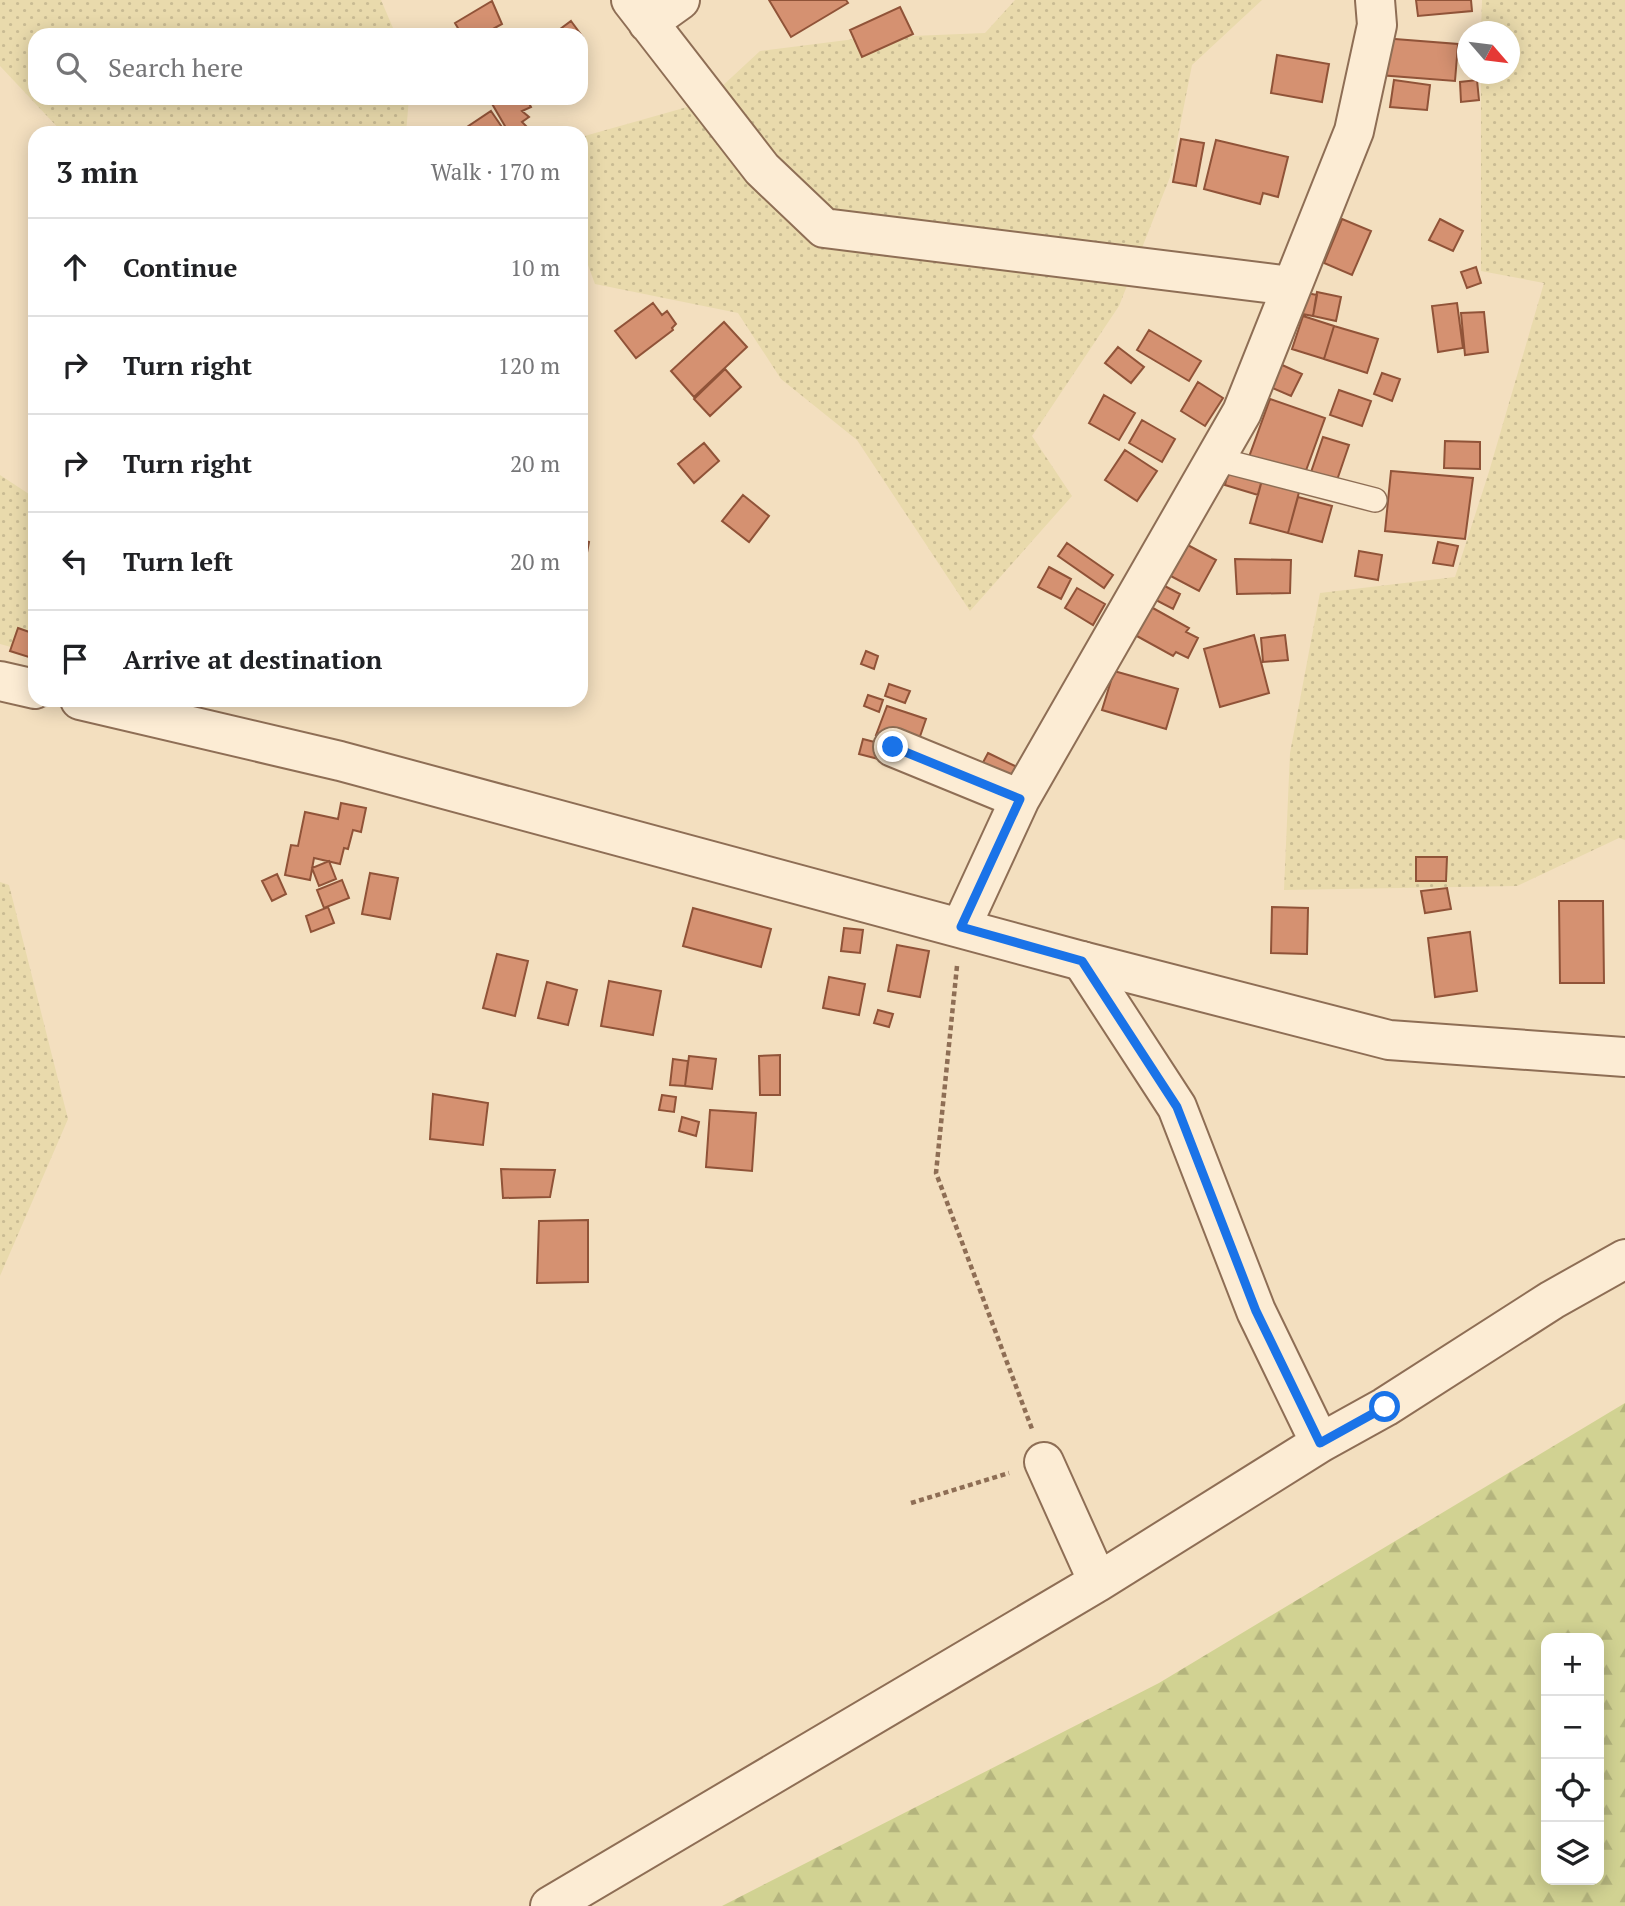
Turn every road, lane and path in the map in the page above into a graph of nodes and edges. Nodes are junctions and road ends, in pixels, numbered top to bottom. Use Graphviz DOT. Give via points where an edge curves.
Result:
graph roads {
  1 [pos="680,0"];
  2 [pos="1375,0"];
  3 [pos="639,11"];
  4 [pos="1291,286"];
  5 [pos="1216,459"];
  6 [pos="1375,500"];
  7 [pos="0,681"];
  8 [pos="28,687"];
  9 [pos="110,707"];
  10 [pos="893,747"];
  11 [pos="1020,799"];
  12 [pos="961,927"];
  13 [pos="1082,961"];
  14 [pos="1625,1058"];
  15 [pos="1625,1259"];
  16 [pos="1320,1443"];
  17 [pos="1044,1462"];
  18 [pos="911,1503"];
  19 [pos="1098,1582"];
  20 [pos="550,1906"];
  1 -- 3 [label="street"];
  2 -- 4 [label="street" via="1377,25 1354,131"];
  3 -- 4 [label="street" via="762,169 824,228"];
  4 -- 5 [label="street" via="1242,412"];
  5 -- 6 [label="lane"];
  5 -- 11 [label="street"];
  7 -- 8 [label="street"];
  9 -- 12 [label="street" via="340,761"];
  10 -- 11 [label="street"];
  11 -- 12 [label="street"];
  12 -- 13 [label="street"];
  12 -- 17 [label="path" via="936,1172"];
  13 -- 14 [label="street" via="1389,1040"];
  13 -- 16 [label="street" via="1177,1107 1256,1311"];
  15 -- 16 [label="street"];
  16 -- 19 [label="street"];
  17 -- 18 [label="path"];
  17 -- 19 [label="street"];
  19 -- 20 [label="street"];
}
